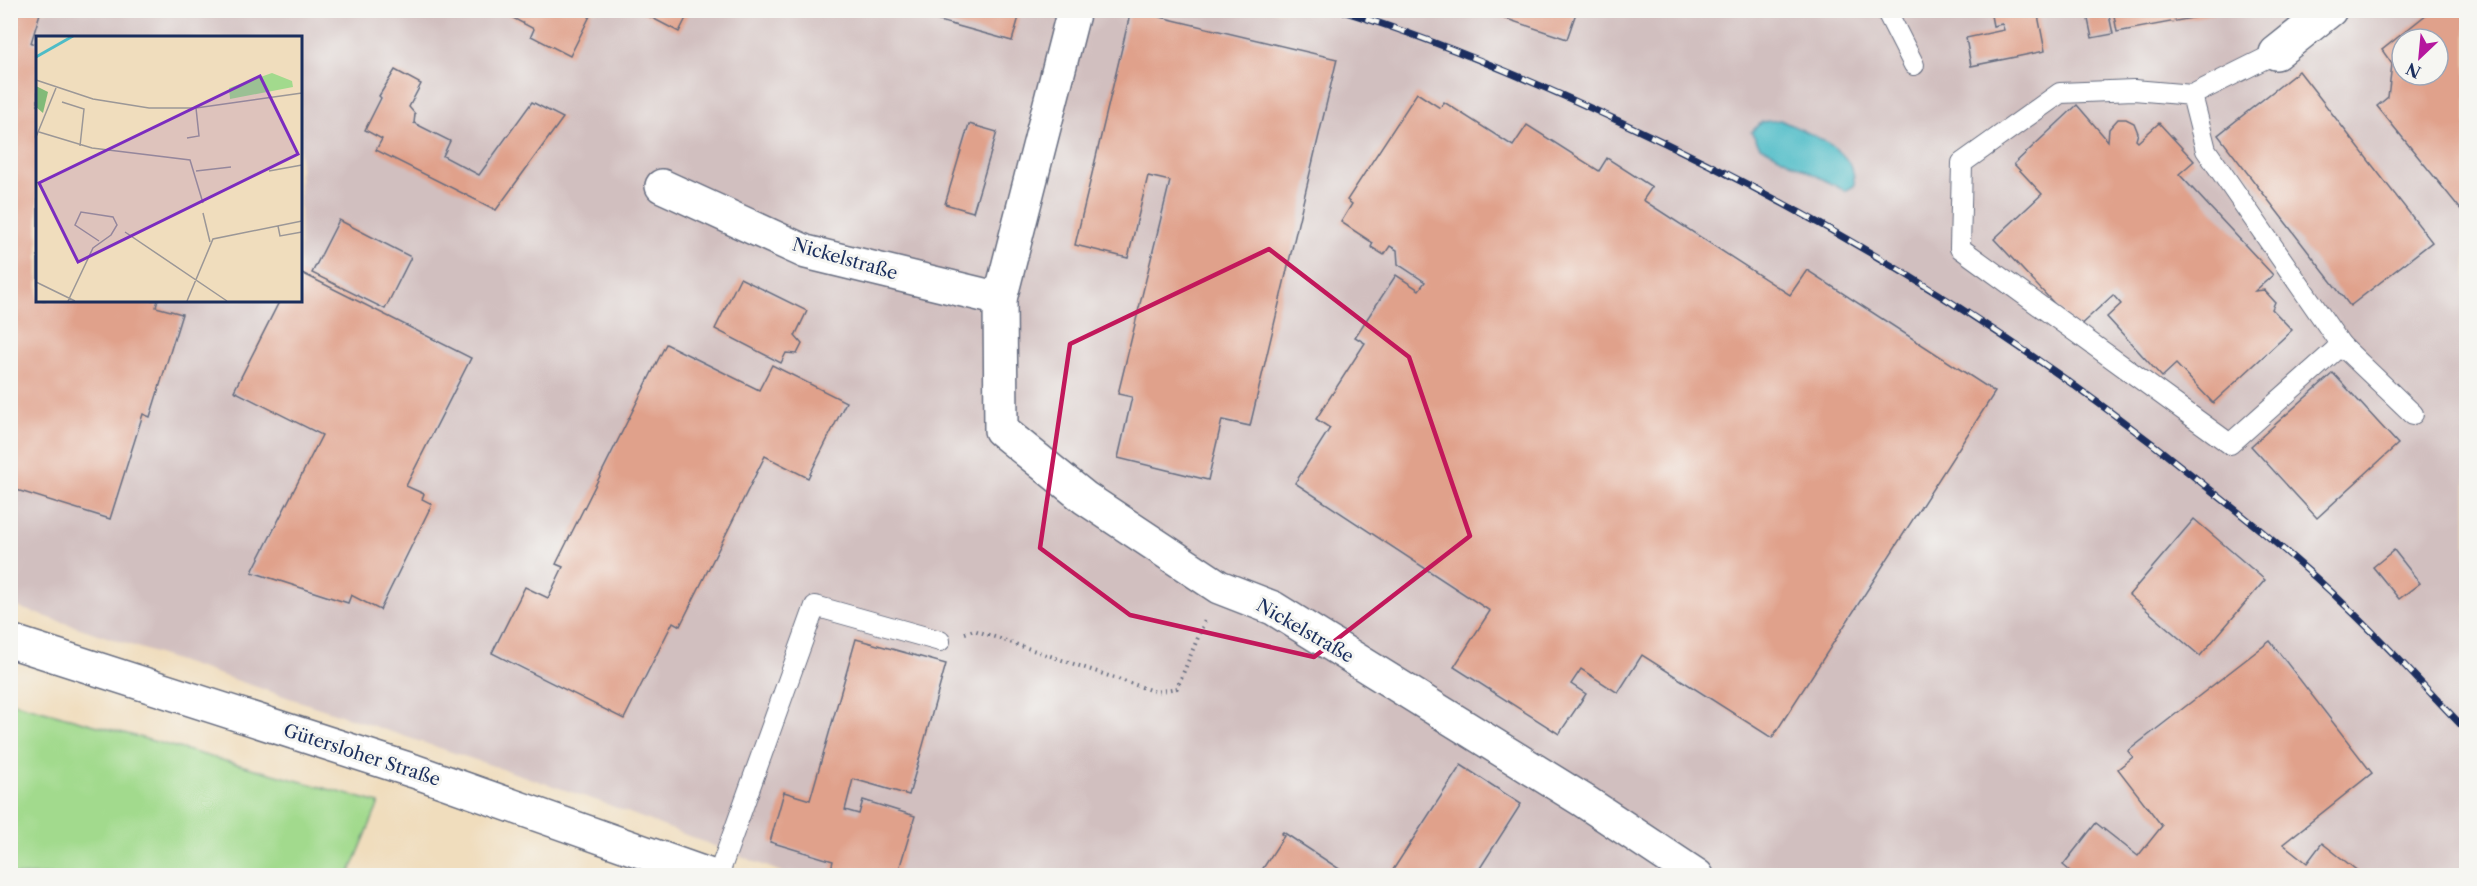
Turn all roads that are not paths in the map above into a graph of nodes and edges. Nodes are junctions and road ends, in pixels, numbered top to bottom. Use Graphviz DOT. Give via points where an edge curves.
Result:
graph roads {
  1 [pos="1074,10"];
  2 [pos="1886,10"];
  3 [pos="2330,10"];
  4 [pos="2276,53"];
  5 [pos="1914,65"];
  6 [pos="2192,95"];
  7 [pos="662,186"];
  8 [pos="1000,299"];
  9 [pos="2341,345"];
  10 [pos="2413,414"];
  11 [pos="940,640"];
  12 [pos="10,641"];
  13 [pos="711,876"];
  14 [pos="718,876"];
  15 [pos="1696,876"];
  1 -- 8 [label="street, Nickelstraße"];
  2 -- 5 [label="lane"];
  3 -- 4 [label="street"];
  4 -- 6 [label="lane"];
  6 -- 9 [label="lane" via="2206,150"];
  6 -- 9 [label="lane" via="2134,90 2060,93 1962,163 1960,248 2230,444"];
  7 -- 8 [label="street, Nickelstraße" via="806,252"];
  8 -- 15 [label="street, Nickelstraße" via="1001,430 1085,498 1219,586 1273,608 1584,801"];
  9 -- 10 [label="lane"];
  11 -- 14 [label="lane" via="815,606"];
  12 -- 13 [label="street, Gütersloher Straße" via="414,771"];
}
